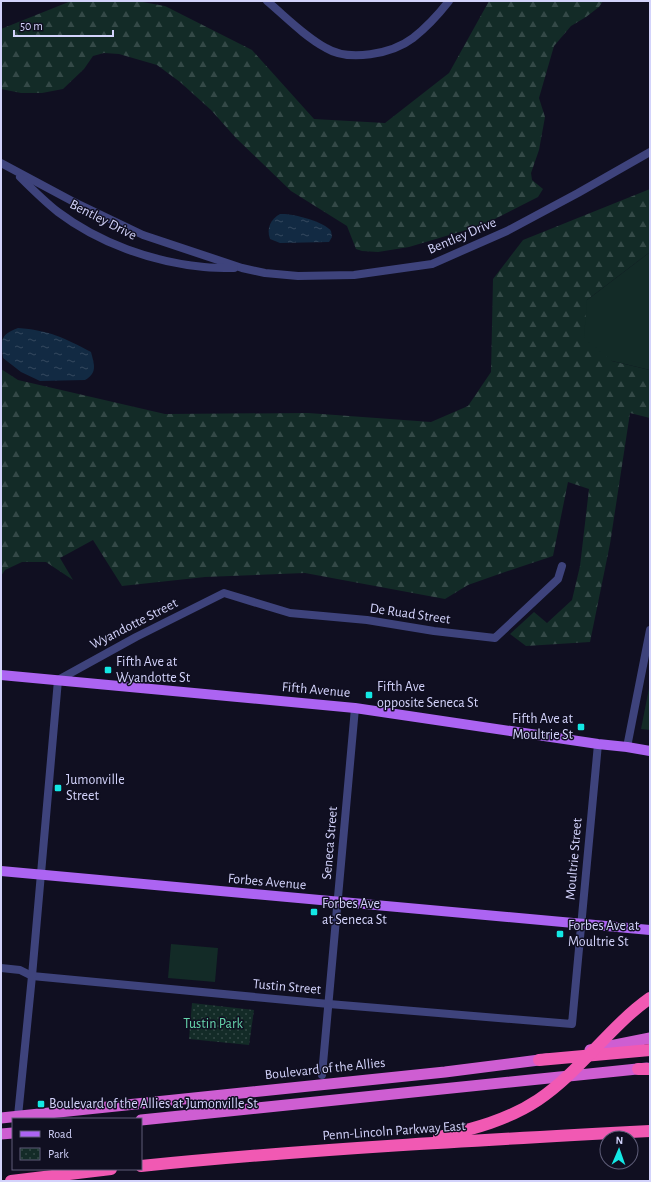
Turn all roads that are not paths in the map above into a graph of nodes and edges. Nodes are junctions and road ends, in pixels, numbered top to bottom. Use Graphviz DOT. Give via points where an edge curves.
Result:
graph roads {
  1 [pos="266,1"];
  2 [pos="449,1"];
  3 [pos="650,152"];
  4 [pos="1,163"];
  5 [pos="13,170"];
  6 [pos="242,268"];
  7 [pos="562,566"];
  8 [pos="224,593"];
  9 [pos="650,630"];
  10 [pos="1,675"];
  11 [pos="58,680"];
  12 [pos="355,708"];
  13 [pos="598,744"];
  14 [pos="627,747"];
  15 [pos="650,751"];
  16 [pos="1,871"];
  17 [pos="40,875"];
  18 [pos="338,902"];
  19 [pos="581,924"];
  20 [pos="650,930"];
  21 [pos="1,968"];
  22 [pos="32,976"];
  23 [pos="650,998"];
  24 [pos="329,1004"];
  25 [pos="572,1024"];
  26 [pos="650,1038"];
  27 [pos="650,1050"];
  28 [pos="539,1060"];
  29 [pos="646,1069"];
  30 [pos="322,1075"];
  31 [pos="18,1116"];
  32 [pos="1,1118"];
  33 [pos="142,1120"];
  34 [pos="650,1131"];
  35 [pos="12,1133"];
  36 [pos="1,1134"];
  37 [pos="410,1144"];
  38 [pos="142,1166"];
  39 [pos="103,1170"];
  40 [pos="11,1181"];
  1 -- 2 [label="street" via="327,49 342,54 358,55 376,53 402,44 436,17"];
  3 -- 6 [label="street, Bentley Drive" via="506,231 432,264 340,276 298,276"];
  4 -- 5 [label="street, Bentley Drive"];
  5 -- 6 [label="street, Bentley Drive" via="143,235"];
  5 -- 6 [label="street, Bentley Drive" via="58,212 113,244 173,262 204,267"];
  7 -- 8 [label="street, De Ruad Street" via="558,579 496,638 367,620 290,613"];
  8 -- 11 [label="street, Wyandotte Street"];
  9 -- 14 [label="street"];
  10 -- 11 [label="main road, Fifth Avenue"];
  11 -- 12 [label="main road, Fifth Avenue"];
  11 -- 17 [label="street"];
  12 -- 13 [label="main road, Fifth Avenue"];
  12 -- 18 [label="street, Seneca Street"];
  13 -- 14 [label="main road, Fifth Avenue"];
  13 -- 19 [label="street, Moultrie Street"];
  14 -- 15 [label="main road, Fifth Avenue"];
  16 -- 17 [label="main road, Forbes Avenue"];
  17 -- 18 [label="main road, Forbes Avenue"];
  17 -- 22 [label="street"];
  18 -- 19 [label="main road, Forbes Avenue"];
  18 -- 24 [label="street, Seneca Street"];
  19 -- 20 [label="main road, Forbes Avenue"];
  19 -- 25 [label="street, Moultrie Street"];
  21 -- 22 [label="street, Tustin Street" via="20,970"];
  22 -- 24 [label="street, Tustin Street"];
  22 -- 31 [label="street"];
  23 -- 37 [label="highway" via="631,1013 562,1081 532,1104 485,1125"];
  24 -- 25 [label="street, Tustin Street"];
  24 -- 30 [label="street, Seneca Street"];
  26 -- 28 [label="highway, Boulevard of the Allies"];
  27 -- 28 [label="highway"];
  28 -- 31 [label="highway, Boulevard of the Allies"];
  29 -- 33 [label="highway"];
  31 -- 32 [label="highway, Boulevard of the Allies"];
  34 -- 37 [label="highway, Penn-Lincoln Parkway East"];
  35 -- 36 [label="highway"];
  37 -- 38 [label="highway, Penn-Lincoln Parkway East"];
  39 -- 40 [label="highway"];
}
